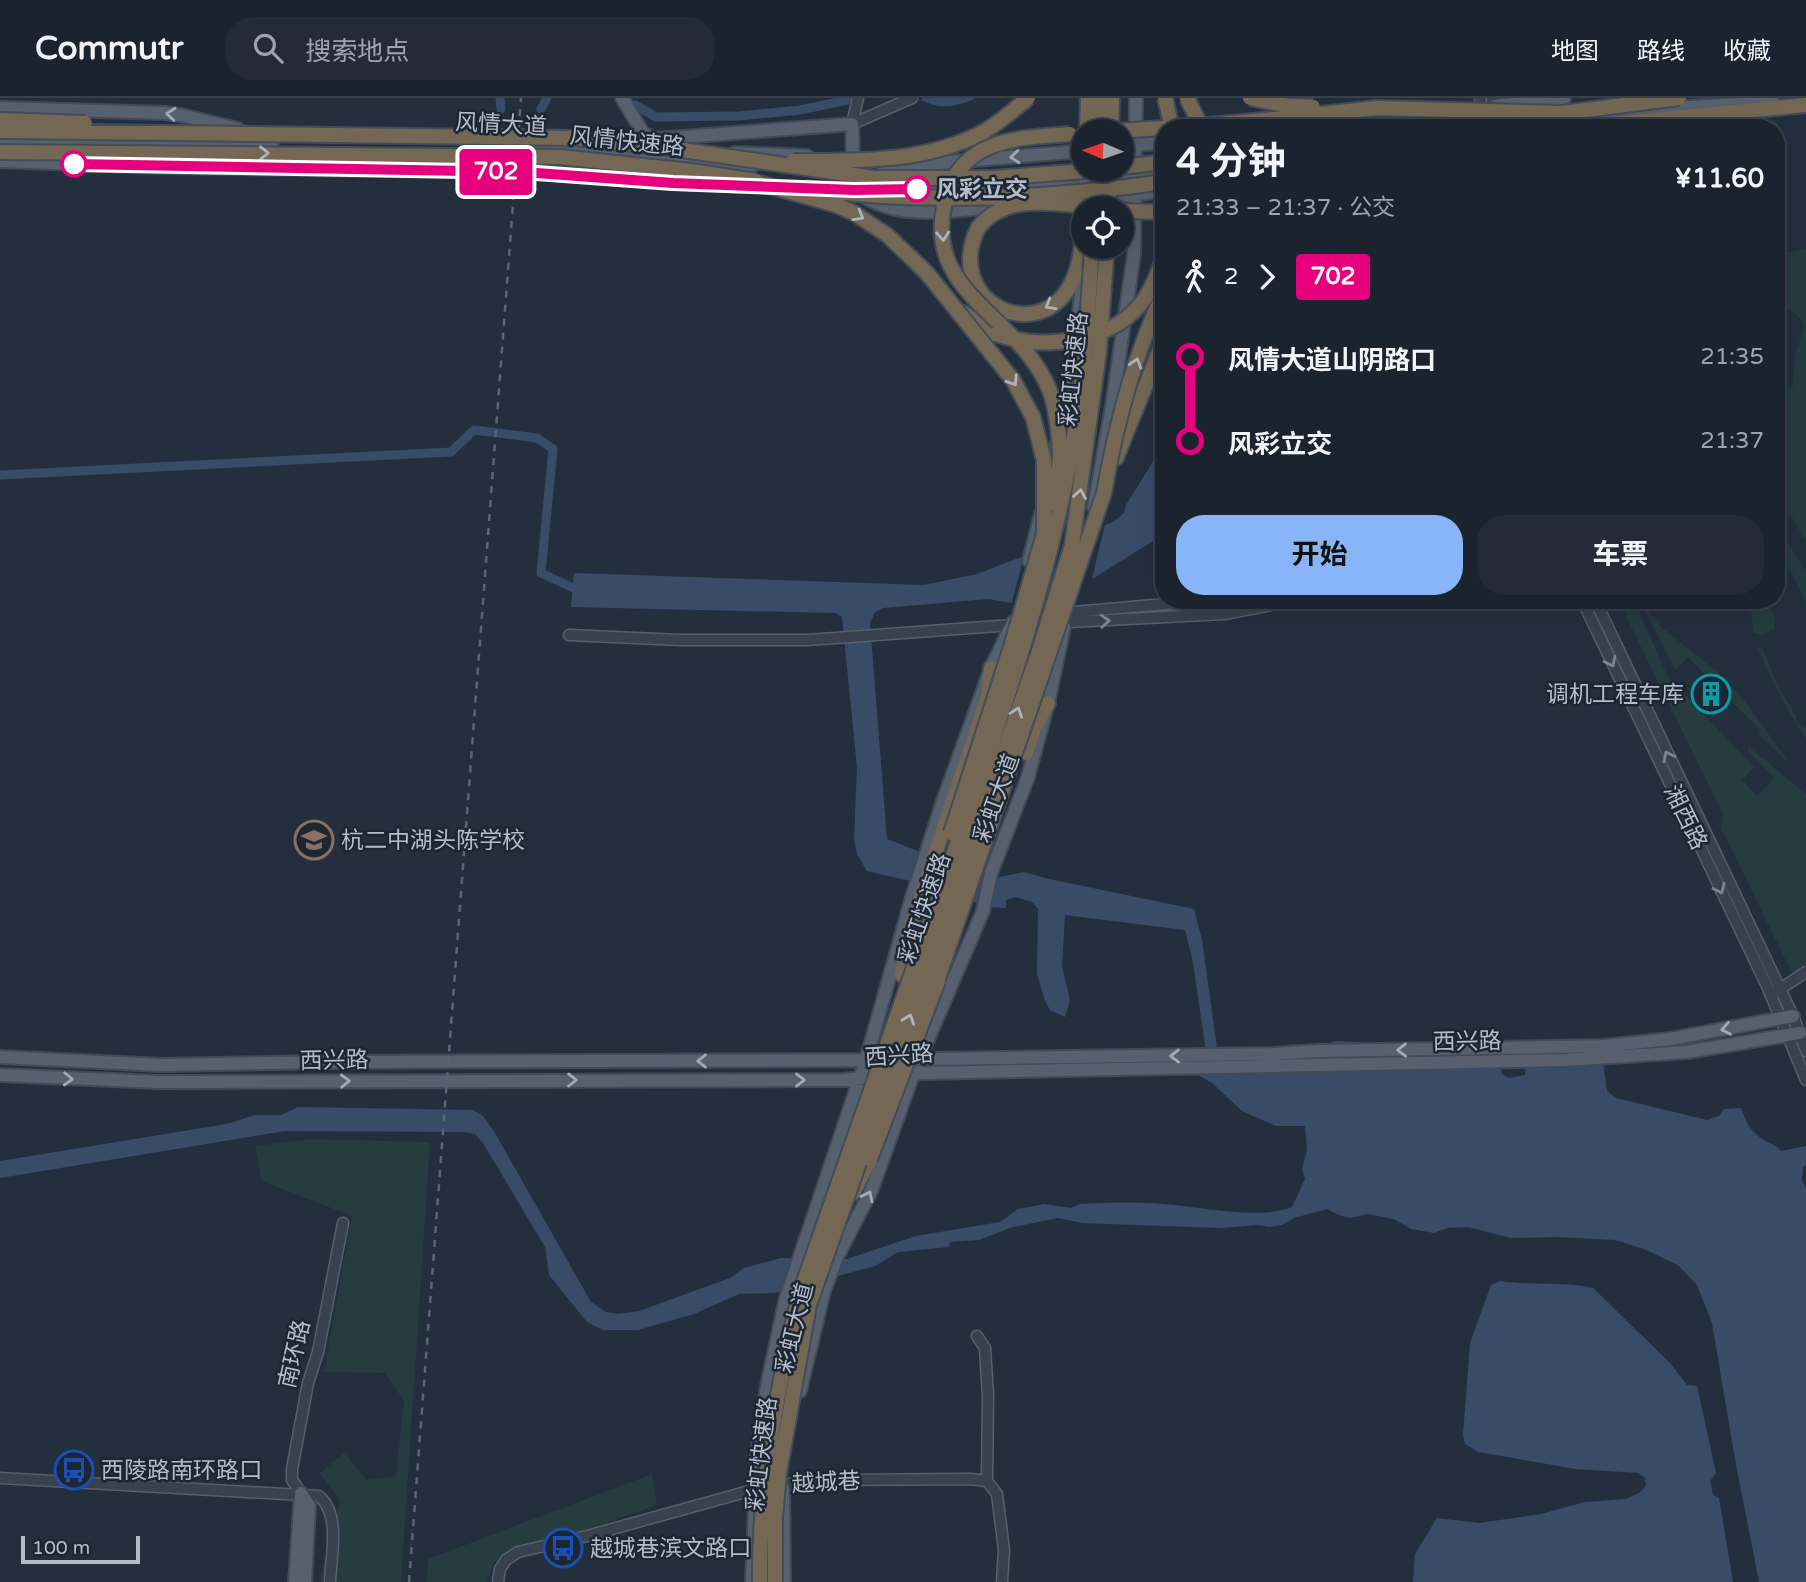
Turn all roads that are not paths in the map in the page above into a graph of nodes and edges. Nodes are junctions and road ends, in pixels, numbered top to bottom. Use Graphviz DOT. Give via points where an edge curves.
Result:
graph roads {
  1 [pos="622,98"];
  2 [pos="858,98"];
  3 [pos="912,98"];
  4 [pos="1028,98"];
  5 [pos="1090,98"];
  6 [pos="1099,98"];
  7 [pos="1112,98"];
  8 [pos="1136,98"];
  9 [pos="1165,98"];
  10 [pos="1187,98"];
  11 [pos="1250,98"];
  12 [pos="1564,98"];
  13 [pos="1641,98"];
  14 [pos="1679,98"];
  15 [pos="1487,103"];
  16 [pos="1806,103"];
  17 [pos="0,108"];
  18 [pos="1377,108"];
  19 [pos="1561,113"];
  20 [pos="1088,119"];
  21 [pos="1098,119"];
  22 [pos="1113,119"];
  23 [pos="1132,119"];
  24 [pos="1171,119"];
  25 [pos="1199,119"];
  26 [pos="1265,119"];
  27 [pos="1402,119"];
  28 [pos="1503,119"];
  29 [pos="1528,119"];
  30 [pos="1601,119"];
  31 [pos="1661,119"];
  32 [pos="0,120"];
  33 [pos="852,124"];
  34 [pos="0,129"];
  35 [pos="238,129"];
  36 [pos="201,133"];
  37 [pos="1071,134"];
  38 [pos="1134,134"];
  39 [pos="1155,136"];
  40 [pos="1155,139"];
  41 [pos="298,141"];
  42 [pos="0,143"];
  43 [pos="1134,144"];
  44 [pos="669,148"];
  45 [pos="0,152"];
  46 [pos="1071,152"];
  47 [pos="0,161"];
  48 [pos="853,163"];
  49 [pos="1155,164"];
  50 [pos="1134,170"];
  51 [pos="1134,171"];
  52 [pos="1155,171"];
  53 [pos="1071,173"];
  54 [pos="1071,174"];
  55 [pos="747,180"];
  56 [pos="1131,182"];
  57 [pos="1155,183"];
  58 [pos="967,186"];
  59 [pos="854,190"];
  60 [pos="1155,192"];
  61 [pos="1135,195"];
  62 [pos="1131,196"];
  63 [pos="1071,206"];
  64 [pos="992,207"];
  65 [pos="1071,207"];
  66 [pos="1134,211"];
  67 [pos="1155,212"];
  68 [pos="1079,259"];
  69 [pos="1084,259"];
  70 [pos="1091,259"];
  71 [pos="1106,259"];
  72 [pos="1155,280"];
  73 [pos="954,306"];
  74 [pos="1155,312"];
  75 [pos="1155,362"];
  76 [pos="1104,493"];
  77 [pos="1044,534"];
  78 [pos="1155,606"];
  79 [pos="1251,609"];
  80 [pos="1585,609"];
  81 [pos="1599,609"];
  82 [pos="1066,617"];
  83 [pos="1014,618"];
  84 [pos="569,635"];
  85 [pos="991,668"];
  86 [pos="1048,703"];
  87 [pos="1806,972"];
  88 [pos="902,975"];
  89 [pos="935,987"];
  90 [pos="1775,993"];
  91 [pos="1787,1017"];
  92 [pos="1794,1034"];
  93 [pos="1806,1051"];
  94 [pos="0,1057"];
  95 [pos="866,1060"];
  96 [pos="913,1074"];
  97 [pos="0,1075"];
  98 [pos="860,1079"];
  99 [pos="1806,1080"];
  100 [pos="342,1223"];
  101 [pos="825,1237"];
  102 [pos="977,1336"];
  103 [pos="0,1478"];
  104 [pos="987,1481"];
  105 [pos="783,1484"];
  106 [pos="755,1489"];
  107 [pos="301,1493"];
  108 [pos="295,1582"];
  109 [pos="305,1582"];
  110 [pos="330,1582"];
  111 [pos="498,1582"];
  112 [pos="752,1582"];
  113 [pos="760,1582"];
  114 [pos="775,1582"];
  115 [pos="784,1582"];
  116 [pos="1002,1582"];
  1 -- 33 [label="main road" via="643,133 655,139"];
  2 -- 33 [label="street"];
  3 -- 33 [label="street"];
  4 -- 44 [label="highway, bridge" via="987,130 965,140 881,160 786,161 691,146"];
  5 -- 20 [label="highway, bridge"];
  6 -- 21 [label="highway, bridge"];
  7 -- 22 [label="highway, bridge"];
  8 -- 23 [label="main road, 彩虹大道"];
  9 -- 24 [label="highway, bridge"];
  10 -- 25 [label="highway, bridge"];
  11 -- 18 [label="highway, bridge" via="1289,106"];
  12 -- 15 [label="main road"];
  13 -- 29 [label="main road"];
  14 -- 19 [label="highway, bridge"];
  15 -- 27 [label="main road" via="1441,116"];
  16 -- 30 [label="main road" via="1656,109"];
  16 -- 31 [label="highway"];
  35 -- 17 [label="main road, one-way" via="166,113"];
  18 -- 19 [label="highway, bridge"];
  18 -- 26 [label="highway, bridge"];
  19 -- 28 [label="highway, bridge"];
  32 -- 36 [label="highway, bridge" via="135,124"];
  33 -- 48 [label="main road"];
  34 -- 35 [label="main road, 风情大道"];
  34 -- 36 [label="highway, 风情快速路, bridge"];
  35 -- 41 [label="main road, 风情大道"];
  36 -- 44 [label="highway, 风情快速路, bridge" via="535,136"];
  37 -- 77 [label="highway, one-way, bridge" via="1007,140 974,153 953,180 942,214 948,264 958,281 1027,351 1049,390 1060,458"];
  38 -- 39 [label="highway, bridge"];
  40 -- 43 [label="main road"];
  41 -- 42 [label="main road"];
  41 -- 48 [label="main road, 风情大道" via="778,153"];
  44 -- 53 [label="highway, 风情快速路, bridge" via="887,179"];
  45 -- 55 [label="highway, 风情快速路, one-way, bridge" via="560,157"];
  46 -- 48 [label="main road, 风情大道, one-way" via="987,160"];
  47 -- 59 [label="main road, 风情大道" via="523,172"];
  48 -- 59 [label="main road"];
  49 -- 50 [label="highway, bridge"];
  51 -- 52 [label="main road, 风情大道"];
  54 -- 58 [label="main road, 风情大道"];
  55 -- 57 [label="highway, 风情快速路, bridge" via="901,198 1027,195"];
  55 -- 73 [label="highway, one-way, bridge" via="854,213 903,249"];
  56 -- 61 [label="main road, 彩虹大道"];
  58 -- 59 [label="main road, 风情大道"];
  58 -- 64 [label="main road"];
  59 -- 64 [label="main road" via="891,210"];
  60 -- 61 [label="main road"];
  61 -- 62 [label="main road"];
  61 -- 82 [label="main road, 彩虹大道, bridge" via="1134,254 1112,406 1091,522"];
  68 -- 63 [label="highway, one-way, bridge" via="1073,280 1060,300 1025,313 1008,312 990,303 976,286 970,262 973,237 994,212 1029,203"];
  64 -- 65 [label="main road"];
  66 -- 67 [label="highway, bridge"];
  69 -- 83 [label="main road, 彩虹大道" via="1074,368"];
  70 -- 101 [label="highway, 彩虹快速路, bridge" via="1072,449 1050,553 1026,639"];
  101 -- 71 [label="highway, 彩虹快速路, one-way, bridge" via="1037,657 1072,545"];
  72 -- 73 [label="highway, bridge" via="1139,306 1114,326 1070,340 1006,338"];
  73 -- 77 [label="highway, one-way, bridge" via="1013,380 1033,417 1044,460"];
  76 -- 74 [label="highway, one-way, bridge" via="1135,363"];
  75 -- 76 [label="highway, bridge"];
  76 -- 89 [label="highway, bridge"];
  77 -- 88 [label="highway, bridge"];
  78 -- 82 [label="street"];
  82 -- 79 [label="street, one-way" via="1225,614"];
  80 -- 90 [label="street, 湘西路, one-way"];
  90 -- 81 [label="street, 湘西路, one-way"];
  82 -- 83 [label="street"];
  82 -- 86 [label="main road, 彩虹大道"];
  83 -- 84 [label="street" via="839,638 680,640"];
  83 -- 85 [label="main road, 彩虹大道"];
  85 -- 88 [label="highway" via="988,697 908,935"];
  85 -- 95 [label="main road, 彩虹大道" via="913,894"];
  86 -- 89 [label="highway, bridge" via="1034,728 968,920"];
  86 -- 96 [label="main road, 彩虹大道" via="1028,777 991,873 983,911"];
  87 -- 90 [label="street"];
  88 -- 101 [label="highway, bridge" via="841,1147"];
  89 -- 101 [label="highway, bridge" via="870,1159"];
  90 -- 91 [label="street, 湘西路"];
  91 -- 92 [label="street, 湘西路"];
  91 -- 95 [label="main road, 西兴路, one-way" via="1605,1046"];
  92 -- 93 [label="street"];
  92 -- 96 [label="main road, 西兴路" via="1687,1052 1575,1060"];
  92 -- 99 [label="street"];
  95 -- 94 [label="main road, 西兴路, one-way" via="161,1065"];
  95 -- 98 [label="main road, 彩虹大道"];
  96 -- 98 [label="main road, 西兴路"];
  105 -- 96 [label="main road, 彩虹大道, one-way" via="824,1291 872,1189"];
  97 -- 98 [label="main road, 西兴路, one-way" via="158,1082"];
  98 -- 106 [label="main road, 彩虹大道" via="786,1298 767,1386"];
  100 -- 107 [label="street, 南环路" via="292,1469 292,1480"];
  101 -- 113 [label="highway, 彩虹快速路, bridge" via="799,1296 778,1384 761,1516"];
  101 -- 114 [label="highway, 彩虹快速路, bridge" via="787,1424 775,1518"];
  102 -- 104 [label="street" via="985,1348"];
  103 -- 107 [label="street"];
  104 -- 105 [label="street, 越城巷"];
  104 -- 116 [label="street" via="997,1494 1004,1550"];
  105 -- 106 [label="street, 越城巷"];
  105 -- 115 [label="main road, 彩虹大道"];
  106 -- 111 [label="street, 越城巷" via="518,1552 500,1569"];
  106 -- 112 [label="main road, 彩虹大道"];
  107 -- 108 [label="main road, 南环路"];
  107 -- 109 [label="main road, 南环路" via="310,1506"];
  107 -- 110 [label="street" via="319,1496 331,1513"];
}
